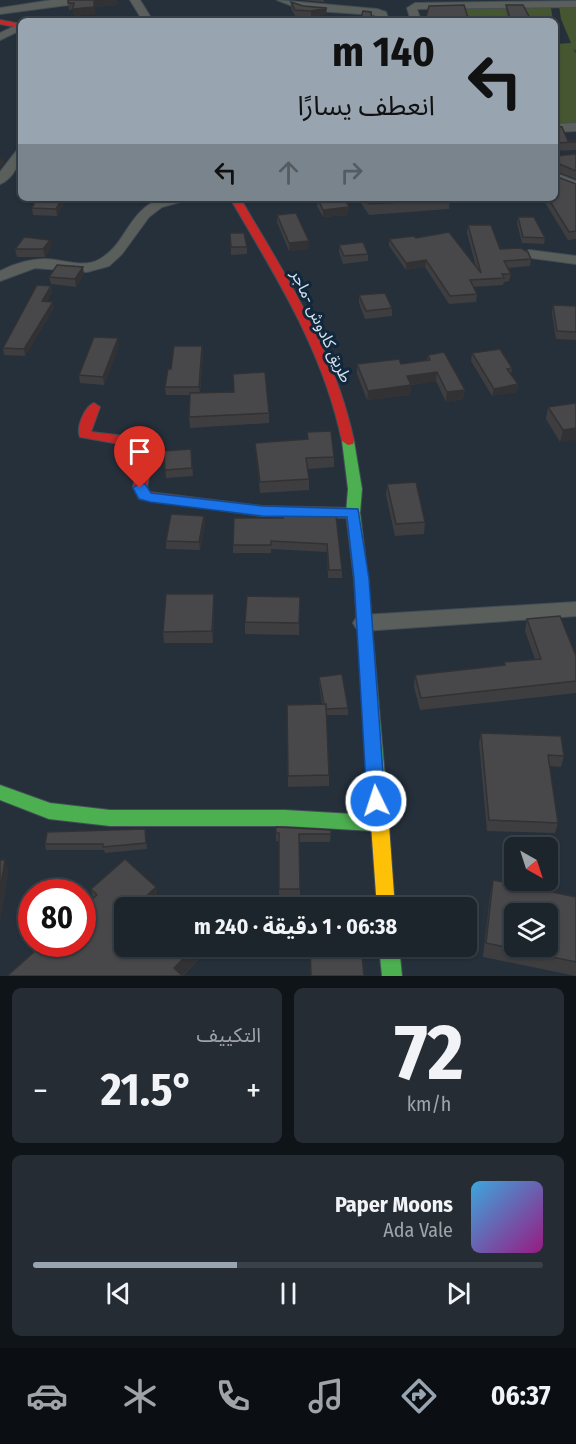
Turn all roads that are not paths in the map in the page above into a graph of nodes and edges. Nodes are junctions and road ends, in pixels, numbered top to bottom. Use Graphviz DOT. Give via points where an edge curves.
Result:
graph roads {
  1 [pos="83,0"];
  2 [pos="149,0"];
  3 [pos="282,0"];
  4 [pos="136,1"];
  5 [pos="576,4"];
  6 [pos="0,11"];
  7 [pos="146,18"];
  8 [pos="383,18"];
  9 [pos="415,18"];
  10 [pos="0,22"];
  11 [pos="18,25"];
  12 [pos="18,28"];
  13 [pos="0,38"];
  14 [pos="558,128"];
  15 [pos="576,128"];
  16 [pos="18,157"];
  17 [pos="558,178"];
  18 [pos="0,180"];
  19 [pos="576,186"];
  20 [pos="168,201"];
  21 [pos="236,201"];
  22 [pos="529,255"];
  23 [pos="576,260"];
  24 [pos="0,277"];
  25 [pos="94,407"];
  26 [pos="353,513"];
  27 [pos="576,609"];
  28 [pos="363,623"];
  29 [pos="0,792"];
  30 [pos="378,824"];
  31 [pos="385,897"];
  32 [pos="390,957"];
  33 [pos="392,976"];
  1 -- 6 [label="street"];
  2 -- 4 [label="street"];
  3 -- 8 [label="street" via="310,8 377,12"];
  4 -- 7 [label="street"];
  5 -- 9 [label="street" via="415,6 412,8"];
  10 -- 11 [label="main road"];
  12 -- 13 [label="street"];
  14 -- 15 [label="street"];
  16 -- 18 [label="street"];
  17 -- 19 [label="street"];
  20 -- 24 [label="street" via="145,212 106,262 81,268 36,264"];
  21 -- 26 [label="main road, طريق كادوش -ماجر" via="278,271 327,367 345,419 355,489"];
  22 -- 23 [label="street"];
  25 -- 26 [label="main road" via="85,434 149,446 140,488 144,496 262,511"];
  26 -- 28 [label="main road, طريق كادوش -ماجر"];
  27 -- 28 [label="street"];
  28 -- 30 [label="main road, طريق كادوش -ماجر"];
  29 -- 30 [label="main road" via="49,811 110,818 285,818"];
  30 -- 31 [label="main road, طريق كادوش -ماجر"];
  32 -- 33 [label="main road"];
}
